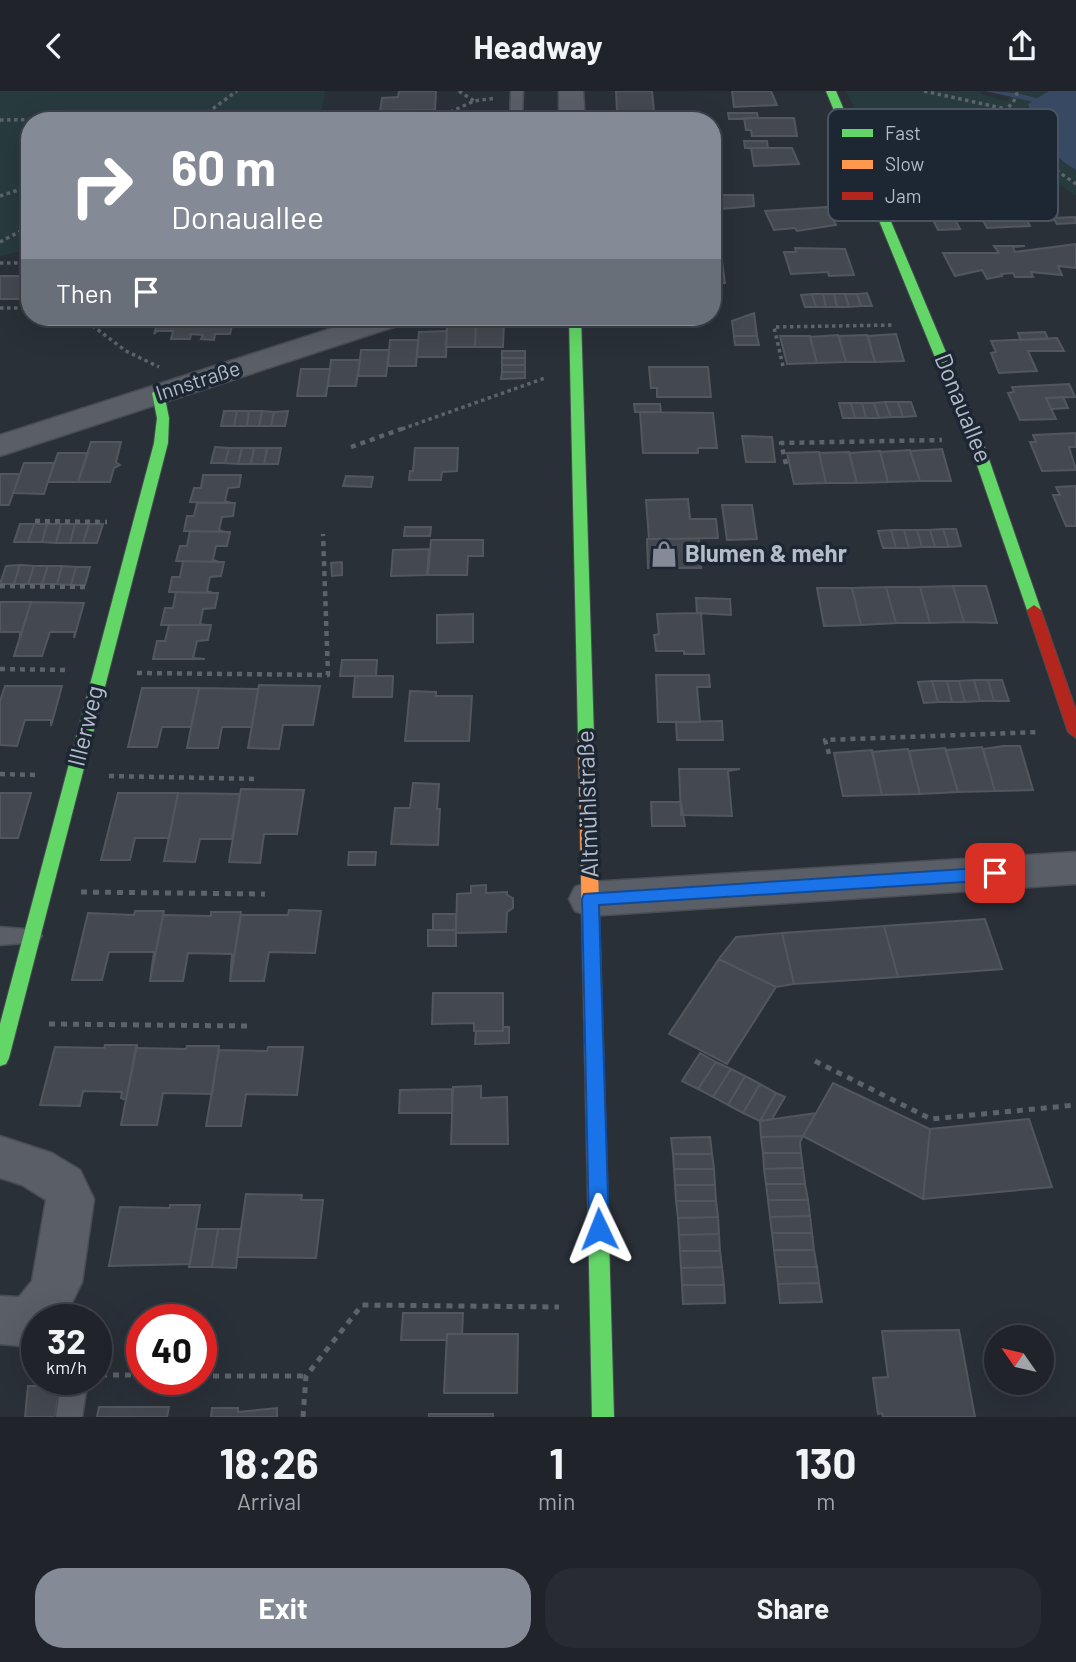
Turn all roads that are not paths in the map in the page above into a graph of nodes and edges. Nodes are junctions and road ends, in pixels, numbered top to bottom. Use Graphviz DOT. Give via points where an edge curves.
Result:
graph roads {
  1 [pos="571,91"];
  2 [pos="831,91"];
  3 [pos="517,94"];
  4 [pos="839,109"];
  5 [pos="516,112"];
  6 [pos="572,112"];
  7 [pos="886,221"];
  8 [pos="368,326"];
  9 [pos="575,326"];
  10 [pos="158,393"];
  11 [pos="0,446"];
  12 [pos="1076,731"];
  13 [pos="1076,868"];
  14 [pos="590,899"];
  15 [pos="0,936"];
  16 [pos="31,936"];
  17 [pos="0,1058"];
  18 [pos="0,1157"];
  19 [pos="40,1304"];
  20 [pos="72,1395"];
  21 [pos="68,1417"];
  22 [pos="603,1417"];
  1 -- 6 [label="street"];
  2 -- 4 [label="street, Donauallee"];
  3 -- 5 [label="lane"];
  7 -- 12 [label="street, Donauallee" via="976,439"];
  8 -- 10 [label="street, Innstraße"];
  9 -- 14 [label="street, Altmühlstraße"];
  10 -- 11 [label="street, Innstraße"];
  10 -- 16 [label="street, Illerweg" via="161,443"];
  13 -- 14 [label="street"];
  14 -- 22 [label="street, Altmühlstraße"];
  15 -- 16 [label="lane"];
  16 -- 17 [label="street, Illerweg"];
  18 -- 19 [label="street" via="35,1168 63,1185 71,1199 57,1282"];
  20 -- 21 [label="lane"];
}
